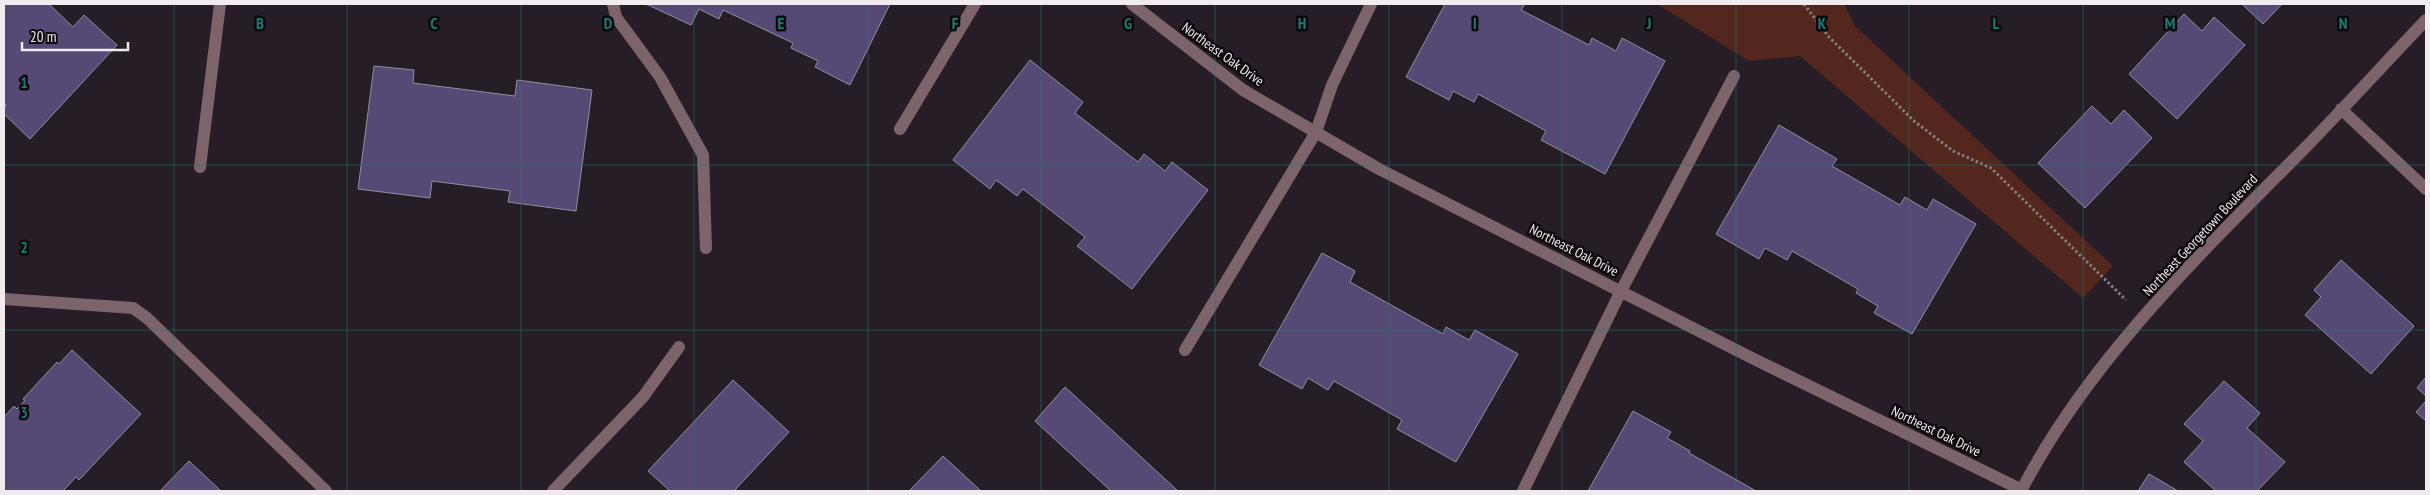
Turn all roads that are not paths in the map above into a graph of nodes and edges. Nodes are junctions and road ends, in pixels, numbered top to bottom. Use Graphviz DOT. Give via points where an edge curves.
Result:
graph roads {
  1 [pos="220,4"];
  2 [pos="613,4"];
  3 [pos="975,4"];
  4 [pos="1132,4"];
  5 [pos="1371,4"];
  6 [pos="2426,20"];
  7 [pos="1734,76"];
  8 [pos="2341,109"];
  9 [pos="900,129"];
  10 [pos="1316,132"];
  11 [pos="200,167"];
  12 [pos="2426,189"];
  13 [pos="706,248"];
  14 [pos="1621,291"];
  15 [pos="4,299"];
  16 [pos="679,347"];
  17 [pos="1186,350"];
  18 [pos="326,491"];
  19 [pos="553,491"];
  20 [pos="1523,491"];
  21 [pos="2022,491"];
  1 -- 11 [label="street"];
  2 -- 13 [label="street" via="616,17 660,77 703,155"];
  3 -- 9 [label="street"];
  4 -- 10 [label="street, Northeast Oak Drive" via="1243,90"];
  5 -- 10 [label="street" via="1332,84"];
  6 -- 8 [label="street, Northeast Georgetown Boulevard"];
  7 -- 14 [label="street"];
  8 -- 12 [label="street"];
  8 -- 21 [label="street, Northeast Georgetown Boulevard" via="2144,318 2068,412"];
  10 -- 14 [label="street, Northeast Oak Drive" via="1379,169"];
  10 -- 17 [label="street"];
  14 -- 20 [label="street"];
  14 -- 21 [label="street, Northeast Oak Drive"];
  15 -- 18 [label="street" via="133,308 148,318"];
  16 -- 19 [label="street" via="643,397"];
}
